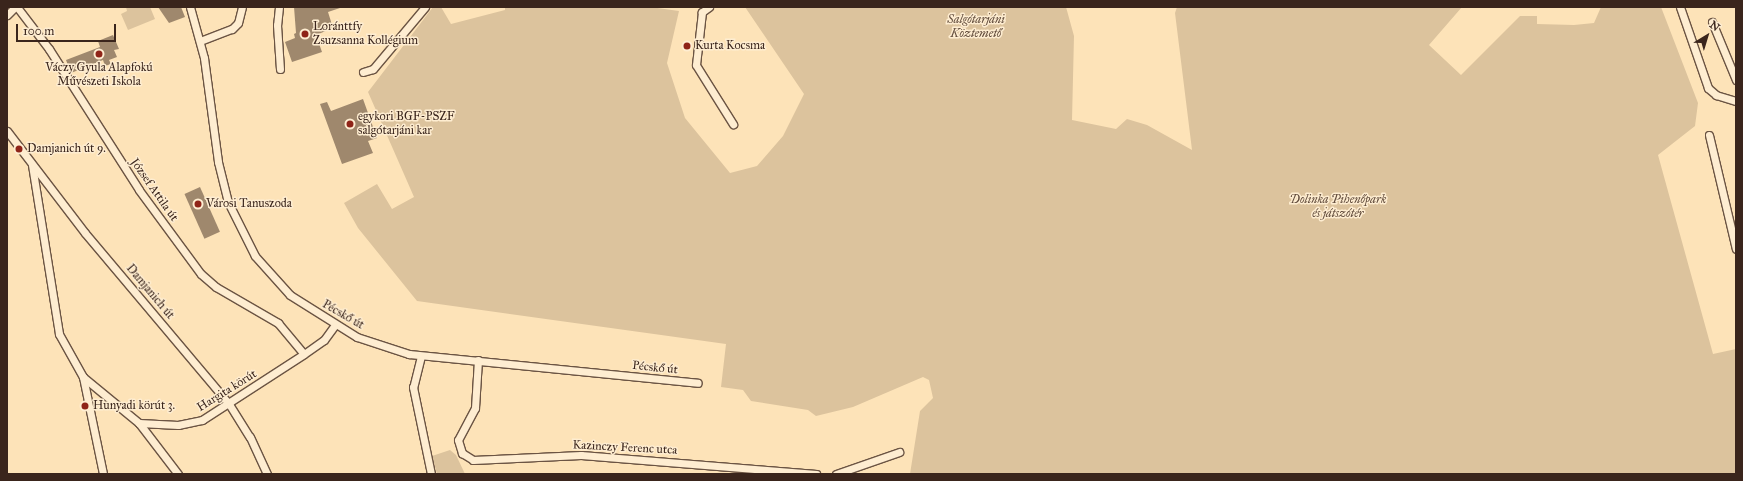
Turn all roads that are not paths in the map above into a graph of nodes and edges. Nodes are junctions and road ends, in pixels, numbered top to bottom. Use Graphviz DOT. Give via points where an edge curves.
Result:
graph roads {
  1 [pos="16,7"];
  2 [pos="190,7"];
  3 [pos="242,7"];
  4 [pos="279,7"];
  5 [pos="425,7"];
  6 [pos="709,7"];
  7 [pos="1680,7"];
  8 [pos="7,15"];
  9 [pos="1712,22"];
  10 [pos="200,41"];
  11 [pos="280,69"];
  12 [pos="363,72"];
  13 [pos="1736,80"];
  14 [pos="1736,101"];
  15 [pos="733,124"];
  16 [pos="7,131"];
  17 [pos="1709,135"];
  18 [pos="32,165"];
  19 [pos="1736,249"];
  20 [pos="335,325"];
  21 [pos="304,354"];
  22 [pos="421,356"];
  23 [pos="478,360"];
  24 [pos="83,377"];
  25 [pos="698,383"];
  26 [pos="229,404"];
  27 [pos="139,423"];
  28 [pos="898,452"];
  29 [pos="102,474"];
  30 [pos="178,474"];
  31 [pos="267,474"];
  32 [pos="431,474"];
  33 [pos="816,474"];
  34 [pos="836,474"];
  1 -- 8 [label="street"];
  1 -- 21 [label="street, József Attila út" via="49,49 139,190 202,274 216,287 278,323"];
  2 -- 10 [label="street, Pécskő út"];
  3 -- 10 [label="street" via="238,22 232,29"];
  4 -- 11 [label="street" via="277,25"];
  5 -- 12 [label="street" via="373,68"];
  6 -- 15 [label="street" via="702,12 696,65"];
  7 -- 14 [label="street" via="1708,88 1716,96"];
  9 -- 13 [label="street"];
  10 -- 20 [label="street, Pécskő út" via="218,162 233,217 247,244 272,278 290,295"];
  16 -- 18 [label="street, Damjanich út"];
  17 -- 19 [label="street"];
  18 -- 24 [label="street" via="56,324 65,349"];
  18 -- 26 [label="street, Damjanich út"];
  20 -- 21 [label="street, Hargita körút" via="324,340"];
  20 -- 22 [label="street, Pécskő út" via="369,342"];
  21 -- 26 [label="street, Hargita körút"];
  22 -- 23 [label="street, Pécskő út"];
  22 -- 32 [label="street" via="413,387"];
  23 -- 25 [label="street, Pécskő út"];
  23 -- 33 [label="street, Kazinczy Ferenc utca" via="475,408 458,440 462,453 473,460 581,455"];
  24 -- 27 [label="street"];
  24 -- 29 [label="street"];
  26 -- 27 [label="street, Hargita körút" via="202,420 188,424"];
  26 -- 31 [label="street, Damjanich út" via="247,430"];
  27 -- 30 [label="street"];
  28 -- 34 [label="street"];
}
